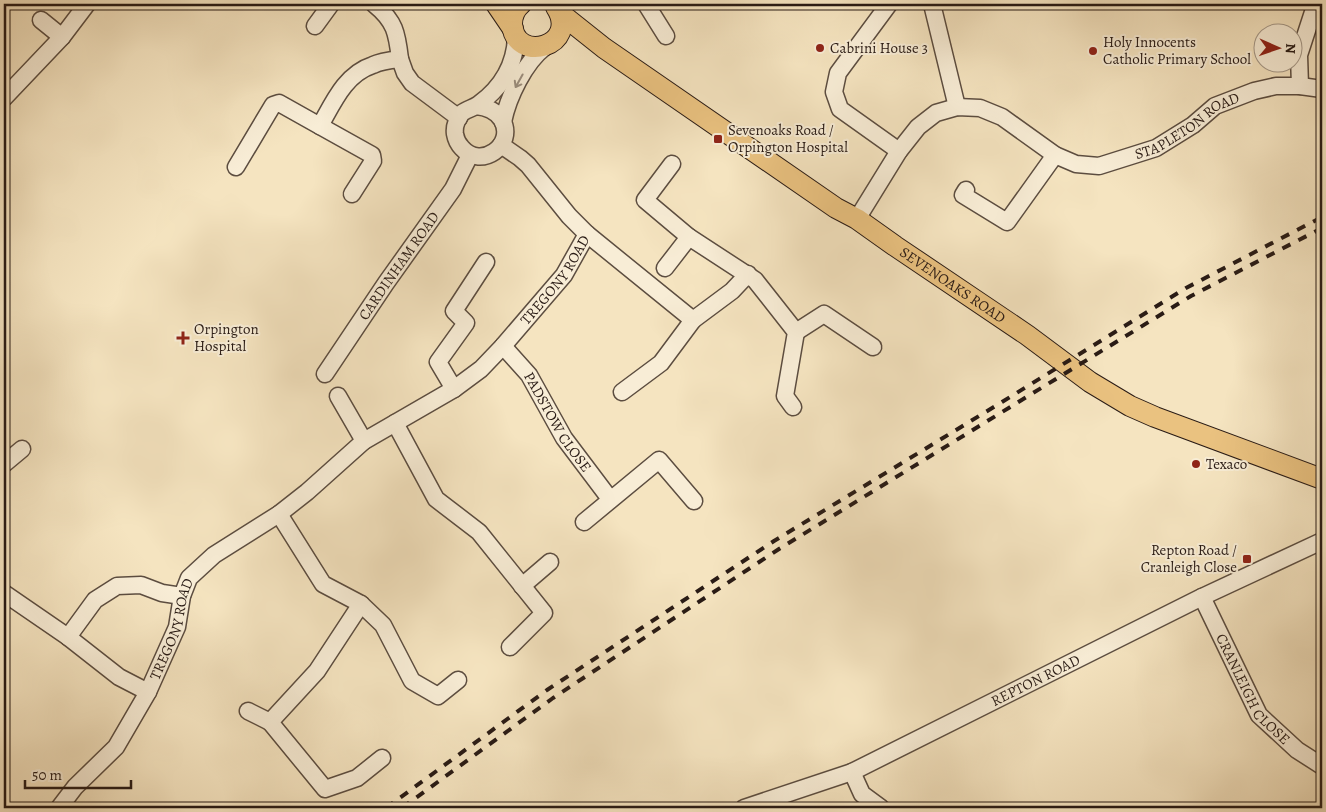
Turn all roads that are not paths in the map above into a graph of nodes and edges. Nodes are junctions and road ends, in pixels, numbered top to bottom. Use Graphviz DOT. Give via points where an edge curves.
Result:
graph roads {
  1 [pos="86,4"];
  2 [pos="330,4"];
  3 [pos="374,4"];
  4 [pos="496,4"];
  5 [pos="521,4"];
  6 [pos="646,4"];
  7 [pos="889,4"];
  8 [pos="932,4"];
  9 [pos="1320,4"];
  10 [pos="557,8"];
  11 [pos="41,20"];
  12 [pos="315,26"];
  13 [pos="514,33"];
  14 [pos="666,36"];
  15 [pos="62,37"];
  16 [pos="548,45"];
  17 [pos="604,48"];
  18 [pos="400,59"];
  19 [pos="1300,86"];
  20 [pos="1322,89"];
  21 [pos="4,98"];
  22 [pos="476,106"];
  23 [pos="957,107"];
  24 [pos="459,118"];
  25 [pos="503,122"];
  26 [pos="320,126"];
  27 [pos="501,145"];
  28 [pos="899,151"];
  29 [pos="470,155"];
  30 [pos="1055,155"];
  31 [pos="672,164"];
  32 [pos="236,167"];
  33 [pos="966,190"];
  34 [pos="352,194"];
  35 [pos="857,219"];
  36 [pos="587,234"];
  37 [pos="690,237"];
  38 [pos="486,262"];
  39 [pos="665,268"];
  40 [pos="748,274"];
  41 [pos="693,320"];
  42 [pos="796,332"];
  43 [pos="503,346"];
  44 [pos="873,346"];
  45 [pos="325,374"];
  46 [pos="454,389"];
  47 [pos="622,392"];
  48 [pos="338,396"];
  49 [pos="793,407"];
  50 [pos="395,424"];
  51 [pos="364,441"];
  52 [pos="22,449"];
  53 [pos="4,464"];
  54 [pos="1322,479"];
  55 [pos="610,500"];
  56 [pos="694,501"];
  57 [pos="279,514"];
  58 [pos="584,522"];
  59 [pos="1322,541"];
  60 [pos="550,562"];
  61 [pos="522,586"];
  62 [pos="4,593"];
  63 [pos="182,596"];
  64 [pos="1202,598"];
  65 [pos="361,604"];
  66 [pos="68,637"];
  67 [pos="510,647"];
  68 [pos="458,680"];
  69 [pos="148,692"];
  70 [pos="248,710"];
  71 [pos="270,722"];
  72 [pos="382,758"];
  73 [pos="1322,766"];
  74 [pos="852,772"];
  75 [pos="59,808"];
  76 [pos="744,808"];
  77 [pos="880,808"];
  1 -- 15 [label="street"];
  2 -- 12 [label="street"];
  3 -- 18 [label="street" via="392,24"];
  4 -- 13 [label="main road"];
  5 -- 13 [label="main road" via="514,12"];
  6 -- 14 [label="street"];
  7 -- 28 [label="street" via="838,73 834,92 840,109"];
  8 -- 23 [label="street"];
  9 -- 19 [label="street" via="1314,9 1299,55"];
  10 -- 16 [label="main road" via="562,21 561,30"];
  10 -- 17 [label="main road, SEVENOAKS ROAD"];
  11 -- 15 [label="street"];
  13 -- 16 [label="main road, SEVENOAKS ROAD" via="529,46"];
  13 -- 22 [label="street" via="514,54 508,72 497,89"];
  15 -- 21 [label="street"];
  16 -- 17 [label="main road, SEVENOAKS ROAD" via="560,40 574,40"];
  16 -- 25 [label="street, one-way" via="535,55 518,83"];
  17 -- 35 [label="main road, SEVENOAKS ROAD" via="836,208"];
  18 -- 24 [label="street" via="412,83"];
  18 -- 26 [label="street" via="371,65 354,76 338,94"];
  19 -- 20 [label="street, STAPLETON ROAD"];
  19 -- 30 [label="street, STAPLETON ROAD" via="1276,86 1254,91 1215,106 1193,125 1156,148 1099,166 1076,164"];
  22 -- 24 [label="street"];
  22 -- 25 [label="street" via="492,109"];
  23 -- 28 [label="street, STAPLETON ROAD" via="936,114 918,127"];
  23 -- 30 [label="street, STAPLETON ROAD" via="980,108 1002,116"];
  24 -- 29 [label="street" via="456,138"];
  25 -- 27 [label="street" via="505,130"];
  26 -- 32 [label="street" via="279,103 272,105"];
  26 -- 34 [label="street" via="372,155 373,161"];
  27 -- 29 [label="street" via="488,155"];
  27 -- 36 [label="street, TREGONY ROAD" via="528,165"];
  28 -- 35 [label="street, STAPLETON ROAD"];
  29 -- 45 [label="street, CARDINHAM ROAD" via="453,189"];
  30 -- 33 [label="street" via="1007,222 963,195"];
  31 -- 37 [label="street" via="645,200"];
  35 -- 54 [label="main road, SEVENOAKS ROAD" via="1090,382 1130,406"];
  36 -- 41 [label="street"];
  36 -- 43 [label="street, TREGONY ROAD" via="564,275"];
  37 -- 39 [label="street"];
  37 -- 40 [label="street"];
  38 -- 46 [label="street" via="454,311 466,323 438,362"];
  40 -- 41 [label="street" via="732,291"];
  40 -- 42 [label="street"];
  41 -- 47 [label="street" via="661,362"];
  42 -- 44 [label="street" via="824,314"];
  42 -- 49 [label="street" via="785,396"];
  43 -- 46 [label="street, TREGONY ROAD" via="481,370"];
  43 -- 55 [label="street, PADSTOW CLOSE" via="529,375 564,438"];
  46 -- 50 [label="street, TREGONY ROAD"];
  48 -- 51 [label="street"];
  50 -- 51 [label="street, TREGONY ROAD"];
  50 -- 61 [label="street" via="436,499 479,532"];
  51 -- 57 [label="street, TREGONY ROAD"];
  52 -- 53 [label="street"];
  55 -- 56 [label="street" via="659,460"];
  55 -- 58 [label="street"];
  57 -- 63 [label="street, TREGONY ROAD" via="214,555 189,578"];
  57 -- 65 [label="street" via="323,584"];
  59 -- 64 [label="street, REPTON ROAD"];
  60 -- 61 [label="street"];
  61 -- 67 [label="street" via="544,613"];
  62 -- 66 [label="street"];
  63 -- 66 [label="street" via="141,586 117,586 95,600"];
  63 -- 69 [label="street, TREGONY ROAD" via="177,627"];
  64 -- 73 [label="street, CRANLEIGH CLOSE" via="1259,715 1297,750"];
  64 -- 74 [label="street, REPTON ROAD"];
  65 -- 68 [label="street" via="383,624 412,681 438,696"];
  65 -- 71 [label="street" via="317,671"];
  66 -- 69 [label="street" via="119,676"];
  69 -- 75 [label="street, TREGONY ROAD" via="116,747 74,787"];
  70 -- 71 [label="street"];
  71 -- 72 [label="street" via="325,789 357,778"];
  74 -- 76 [label="street, REPTON ROAD"];
  74 -- 77 [label="street" via="862,794"];
}
